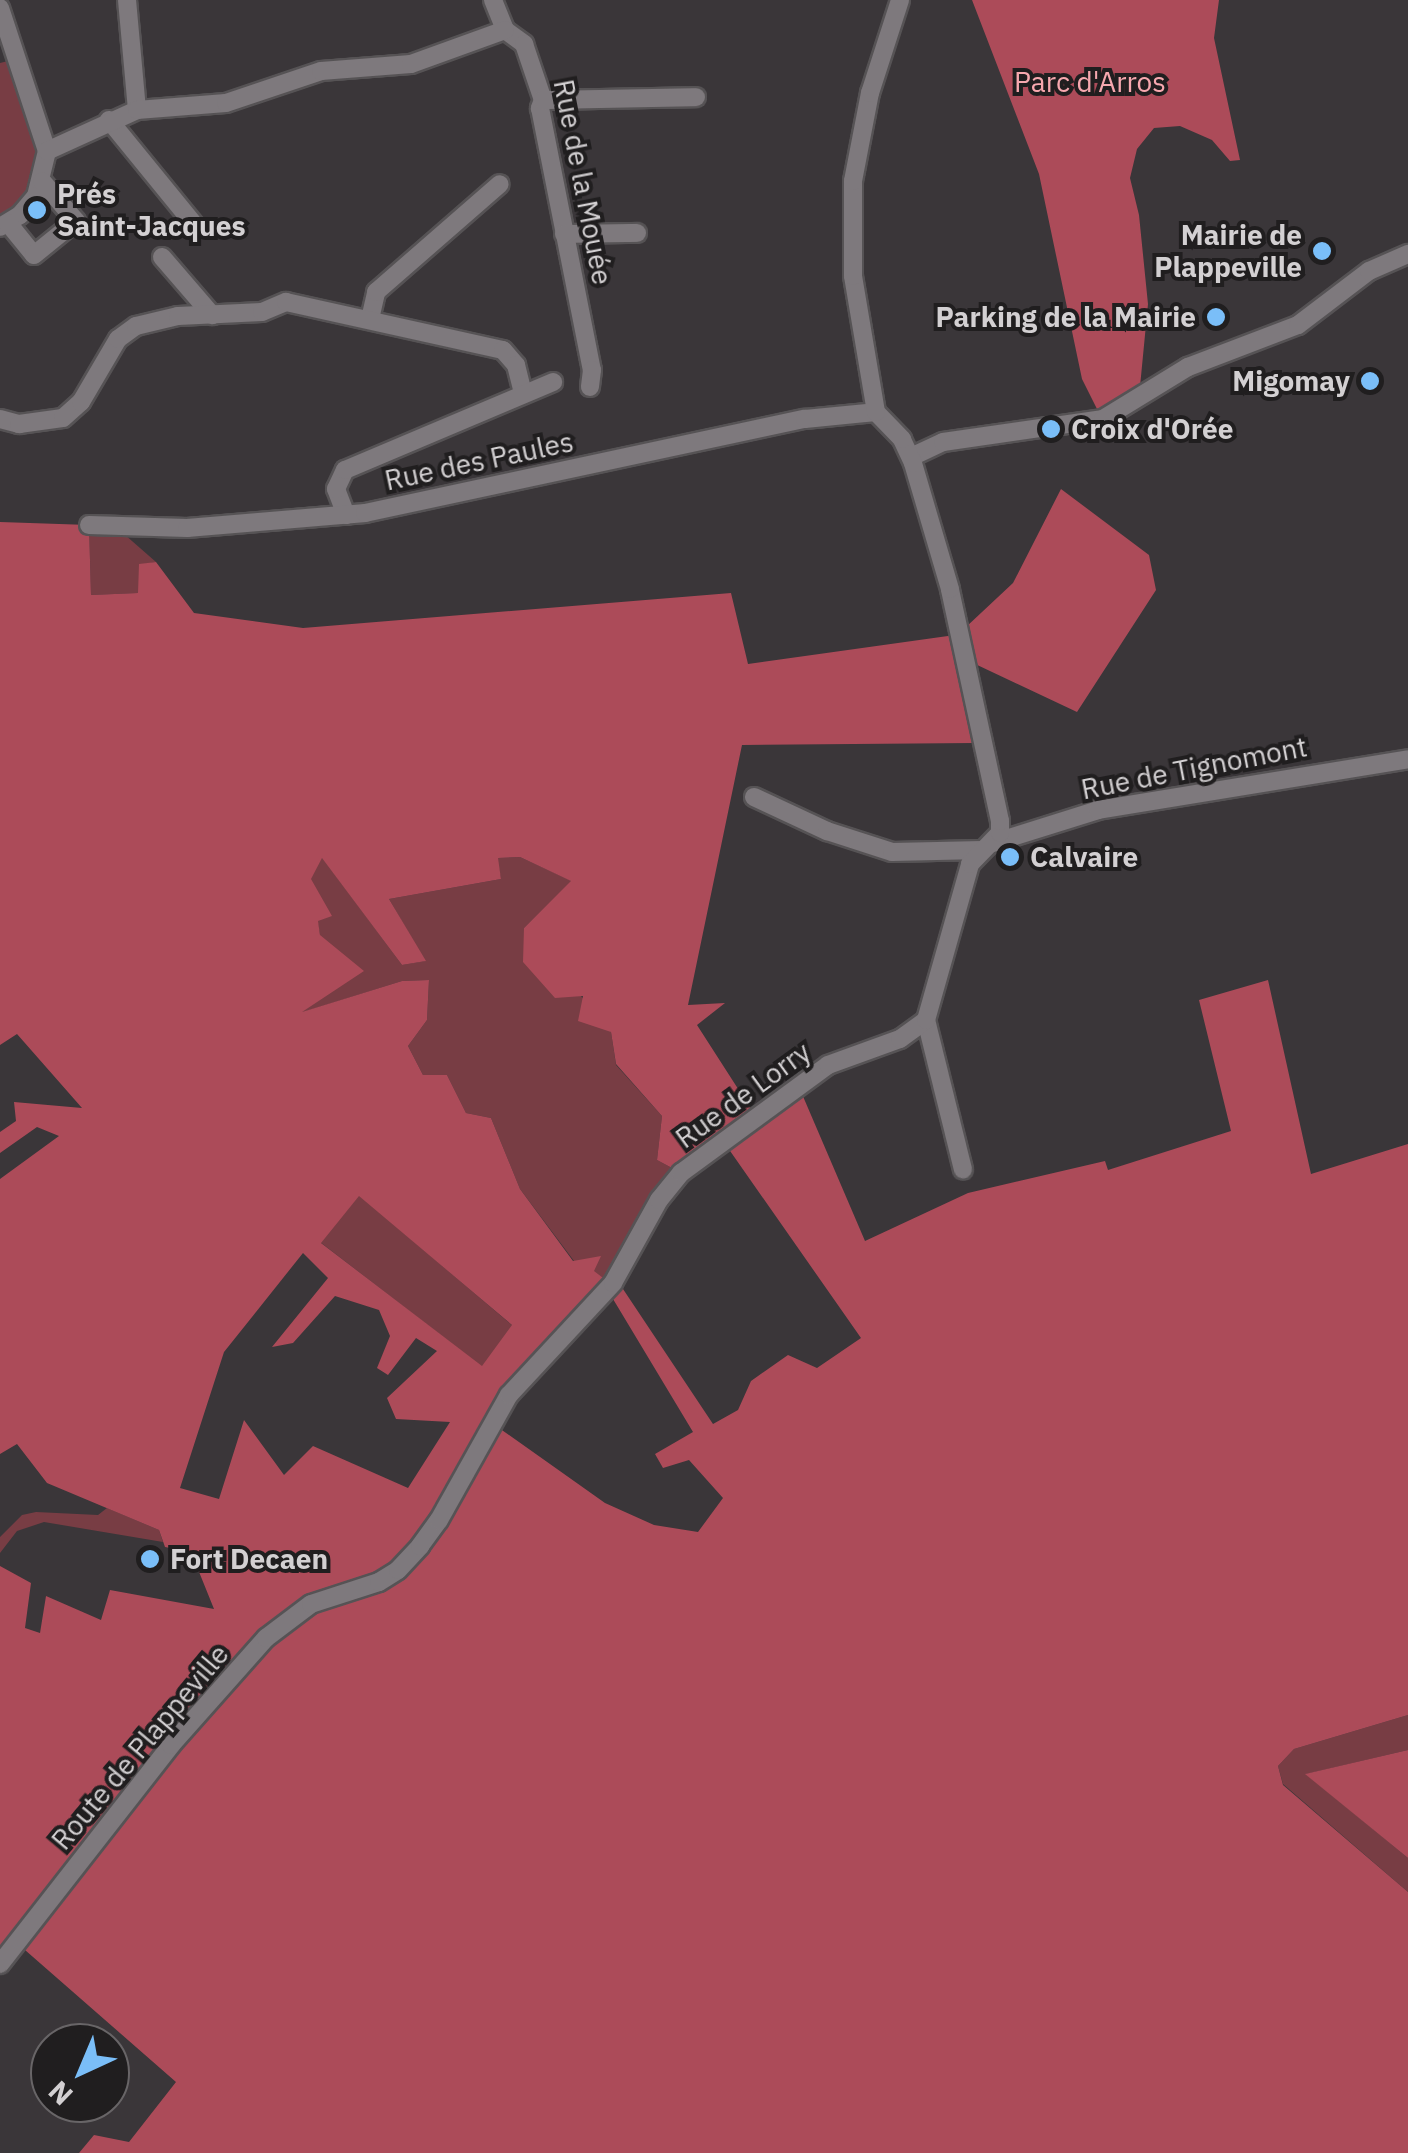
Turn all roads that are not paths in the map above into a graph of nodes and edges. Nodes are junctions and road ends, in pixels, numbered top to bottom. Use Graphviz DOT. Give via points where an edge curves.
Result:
graph roads {
  1 [pos="128,0"];
  2 [pos="494,0"];
  3 [pos="900,0"];
  4 [pos="0,8"];
  5 [pos="504,30"];
  6 [pos="8,61"];
  7 [pos="696,98"];
  8 [pos="542,100"];
  9 [pos="137,110"];
  10 [pos="109,120"];
  11 [pos="46,151"];
  12 [pos="42,181"];
  13 [pos="500,184"];
  14 [pos="4,225"];
  15 [pos="197,228"];
  16 [pos="564,234"];
  17 [pos="637,234"];
  18 [pos="1408,254"];
  19 [pos="162,257"];
  20 [pos="212,315"];
  21 [pos="370,319"];
  22 [pos="553,382"];
  23 [pos="590,387"];
  24 [pos="523,394"];
  25 [pos="876,412"];
  26 [pos="0,419"];
  27 [pos="911,457"];
  28 [pos="346,515"];
  29 [pos="89,525"];
  30 [pos="1408,759"];
  31 [pos="754,796"];
  32 [pos="987,847"];
  33 [pos="926,1020"];
  34 [pos="963,1169"];
  35 [pos="345,1594"];
  36 [pos="0,1964"];
  1 -- 9 [label="street"];
  2 -- 5 [label="street, Rue de la Mouée"];
  3 -- 25 [label="street" via="870,93 853,180 853,276"];
  4 -- 6 [label="street"];
  5 -- 8 [label="street, Rue de la Mouée" via="524,44"];
  5 -- 9 [label="street" via="411,64 321,71 226,104"];
  6 -- 11 [label="street"];
  7 -- 8 [label="street"];
  8 -- 16 [label="street, Rue de la Mouée"];
  9 -- 10 [label="street"];
  10 -- 11 [label="street"];
  10 -- 15 [label="street"];
  11 -- 12 [label="street"];
  12 -- 14 [label="street" via="29,206"];
  12 -- 14 [label="street" via="76,222 34,255"];
  13 -- 21 [label="street" via="376,292"];
  16 -- 17 [label="street"];
  16 -- 23 [label="street, Rue de la Mouée"];
  18 -- 27 [label="street" via="1369,271 1298,326 1188,367 1104,419 943,442"];
  19 -- 20 [label="street"];
  20 -- 21 [label="street" via="262,312 286,302"];
  20 -- 26 [label="street" via="136,326 118,339 81,402 62,418 19,424"];
  21 -- 24 [label="street" via="502,350 516,365"];
  22 -- 24 [label="street"];
  24 -- 28 [label="street" via="344,470 336,488"];
  25 -- 27 [label="street"];
  25 -- 28 [label="street, Rue des Paules" via="805,420"];
  27 -- 32 [label="street" via="950,589 1000,820 1000,834"];
  28 -- 29 [label="street, Rue des Paules" via="187,528"];
  30 -- 32 [label="street, Rue de Tignomont" via="1098,810"];
  31 -- 32 [label="street, Rue de Tignomont" via="892,852"];
  32 -- 33 [label="street" via="970,864 962,886"];
  33 -- 34 [label="street"];
  33 -- 35 [label="street, Rue de Lorry" via="900,1039 828,1065 681,1173 612,1283 510,1395 420,1546 379,1582"];
  35 -- 36 [label="street, Route de Plappeville" via="311,1604 266,1638 171,1745"];
}
